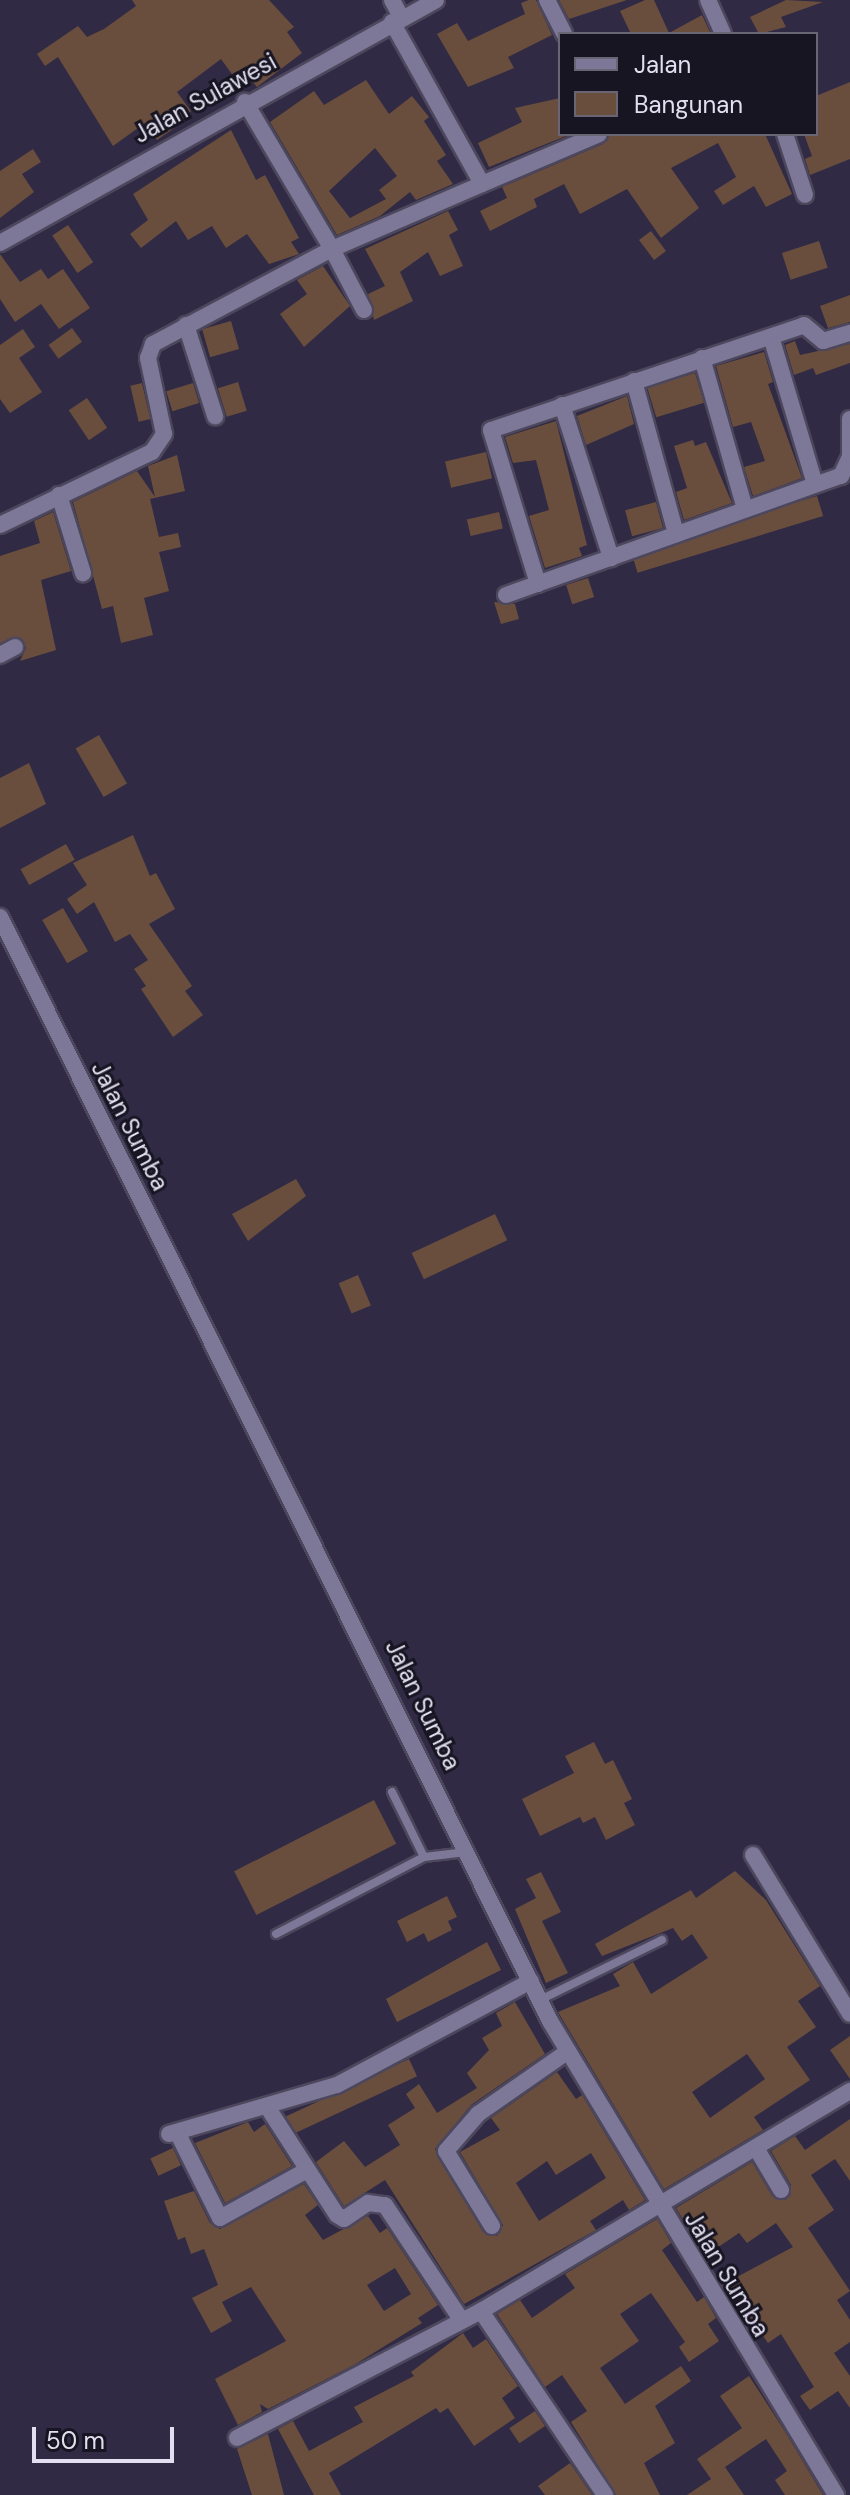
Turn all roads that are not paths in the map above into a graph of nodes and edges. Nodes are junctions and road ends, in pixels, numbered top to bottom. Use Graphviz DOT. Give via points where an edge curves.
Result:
graph roads {
  1 [pos="392,0"];
  2 [pos="436,0"];
  3 [pos="547,0"];
  4 [pos="708,0"];
  5 [pos="397,20"];
  6 [pos="563,32"];
  7 [pos="722,32"];
  8 [pos="245,102"];
  9 [pos="594,136"];
  10 [pos="786,136"];
  11 [pos="482,184"];
  12 [pos="805,195"];
  13 [pos="0,243"];
  14 [pos="332,249"];
  15 [pos="364,310"];
  16 [pos="186,325"];
  17 [pos="850,333"];
  18 [pos="772,340"];
  19 [pos="702,358"];
  20 [pos="634,381"];
  21 [pos="562,405"];
  22 [pos="215,416"];
  23 [pos="850,419"];
  24 [pos="815,484"];
  25 [pos="59,495"];
  26 [pos="745,509"];
  27 [pos="0,525"];
  28 [pos="676,534"];
  29 [pos="611,558"];
  30 [pos="83,573"];
  31 [pos="538,584"];
  32 [pos="506,595"];
  33 [pos="0,917"];
  34 [pos="392,1792"];
  35 [pos="468,1852"];
  36 [pos="753,1855"];
  37 [pos="424,1857"];
  38 [pos="276,1934"];
  39 [pos="662,1940"];
  40 [pos="531,1981"];
  41 [pos="540,2000"];
  42 [pos="850,2014"];
  43 [pos="567,2052"];
  44 [pos="850,2091"];
  45 [pos="268,2108"];
  46 [pos="756,2148"];
  47 [pos="307,2170"];
  48 [pos="781,2190"];
  49 [pos="658,2207"];
  50 [pos="492,2226"];
  51 [pos="481,2311"];
  52 [pos="462,2321"];
  53 [pos="237,2438"];
  54 [pos="605,2495"];
  55 [pos="836,2495"];
  1 -- 5 [label="street"];
  2 -- 5 [label="street, Jalan Sulawesi"];
  3 -- 6 [label="street"];
  4 -- 7 [label="street"];
  5 -- 8 [label="street, Jalan Sulawesi"];
  5 -- 11 [label="street"];
  8 -- 13 [label="street, Jalan Sulawesi"];
  8 -- 14 [label="street"];
  9 -- 11 [label="street"];
  10 -- 12 [label="street"];
  11 -- 14 [label="street"];
  14 -- 15 [label="street"];
  14 -- 16 [label="street"];
  16 -- 22 [label="street"];
  16 -- 25 [label="street" via="153,344 148,358 162,411 160,443"];
  17 -- 18 [label="street" via="823,341 804,325"];
  18 -- 19 [label="street"];
  18 -- 24 [label="street"];
  19 -- 20 [label="street"];
  19 -- 26 [label="street"];
  20 -- 21 [label="street"];
  20 -- 28 [label="street"];
  21 -- 29 [label="street"];
  21 -- 31 [label="street" via="489,434"];
  23 -- 24 [label="street" via="848,469"];
  24 -- 26 [label="street"];
  25 -- 27 [label="street"];
  25 -- 30 [label="street"];
  26 -- 28 [label="street"];
  28 -- 29 [label="street"];
  29 -- 31 [label="street"];
  31 -- 32 [label="street"];
  33 -- 35 [label="street, Jalan Sumba"];
  34 -- 37 [label="lane"];
  35 -- 37 [label="lane"];
  35 -- 40 [label="street, Jalan Sumba"];
  36 -- 42 [label="street"];
  37 -- 38 [label="lane"];
  39 -- 41 [label="lane"];
  40 -- 41 [label="street, Jalan Sumba"];
  40 -- 45 [label="street" via="337,2085"];
  41 -- 43 [label="street, Jalan Sumba"];
  43 -- 49 [label="street, Jalan Sumba"];
  43 -- 50 [label="street" via="478,2114 446,2151"];
  44 -- 46 [label="street"];
  45 -- 47 [label="street"];
  45 -- 47 [label="street" via="173,2133 220,2218"];
  46 -- 48 [label="street"];
  46 -- 49 [label="street"];
  47 -- 52 [label="street" via="344,2219 368,2203 385,2205"];
  49 -- 51 [label="street"];
  49 -- 55 [label="street, Jalan Sumba"];
  51 -- 52 [label="street"];
  51 -- 54 [label="street"];
  52 -- 53 [label="street"];
}
